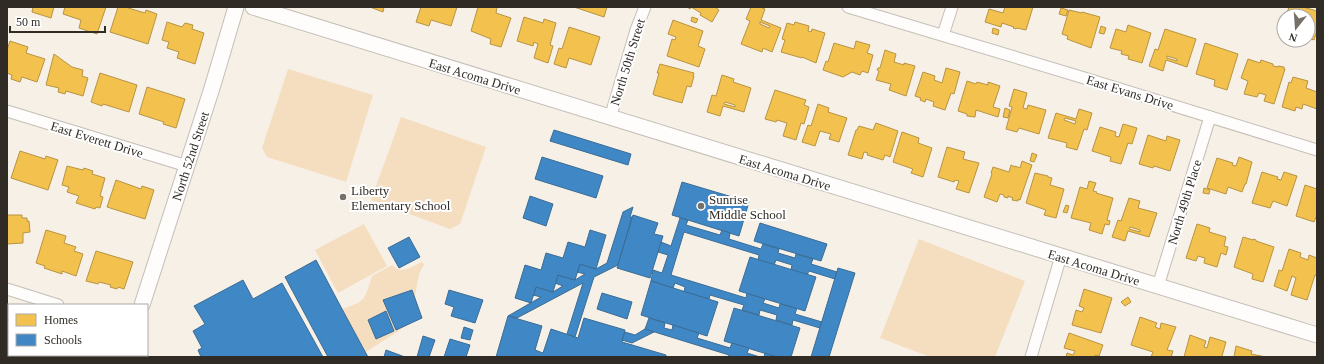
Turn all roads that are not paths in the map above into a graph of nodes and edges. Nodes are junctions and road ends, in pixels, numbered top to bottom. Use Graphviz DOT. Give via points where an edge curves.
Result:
graph roads {
  1 [pos="236,7"];
  2 [pos="253,7"];
  3 [pos="645,7"];
  4 [pos="848,7"];
  5 [pos="952,7"];
  6 [pos="943,35"];
  7 [pos="7,111"];
  8 [pos="1210,117"];
  9 [pos="610,118"];
  10 [pos="1317,150"];
  11 [pos="187,166"];
  12 [pos="1061,256"];
  13 [pos="1158,286"];
  14 [pos="7,289"];
  15 [pos="55,304"];
  16 [pos="142,304"];
  17 [pos="1317,335"];
  18 [pos="1030,357"];
  1 -- 11 [label="street, North 52nd Street"];
  2 -- 9 [label="street, East Acoma Drive"];
  3 -- 9 [label="street, North 50th Street"];
  4 -- 6 [label="street, East Evans Drive"];
  5 -- 6 [label="street"];
  6 -- 8 [label="street, East Evans Drive"];
  7 -- 11 [label="street, East Everett Drive"];
  8 -- 10 [label="street, East Evans Drive"];
  8 -- 13 [label="street, North 49th Place"];
  9 -- 12 [label="street, East Acoma Drive"];
  11 -- 16 [label="street, North 52nd Street"];
  12 -- 13 [label="street, East Acoma Drive"];
  12 -- 18 [label="street"];
  13 -- 17 [label="street, East Acoma Drive"];
  14 -- 15 [label="street"];
}
